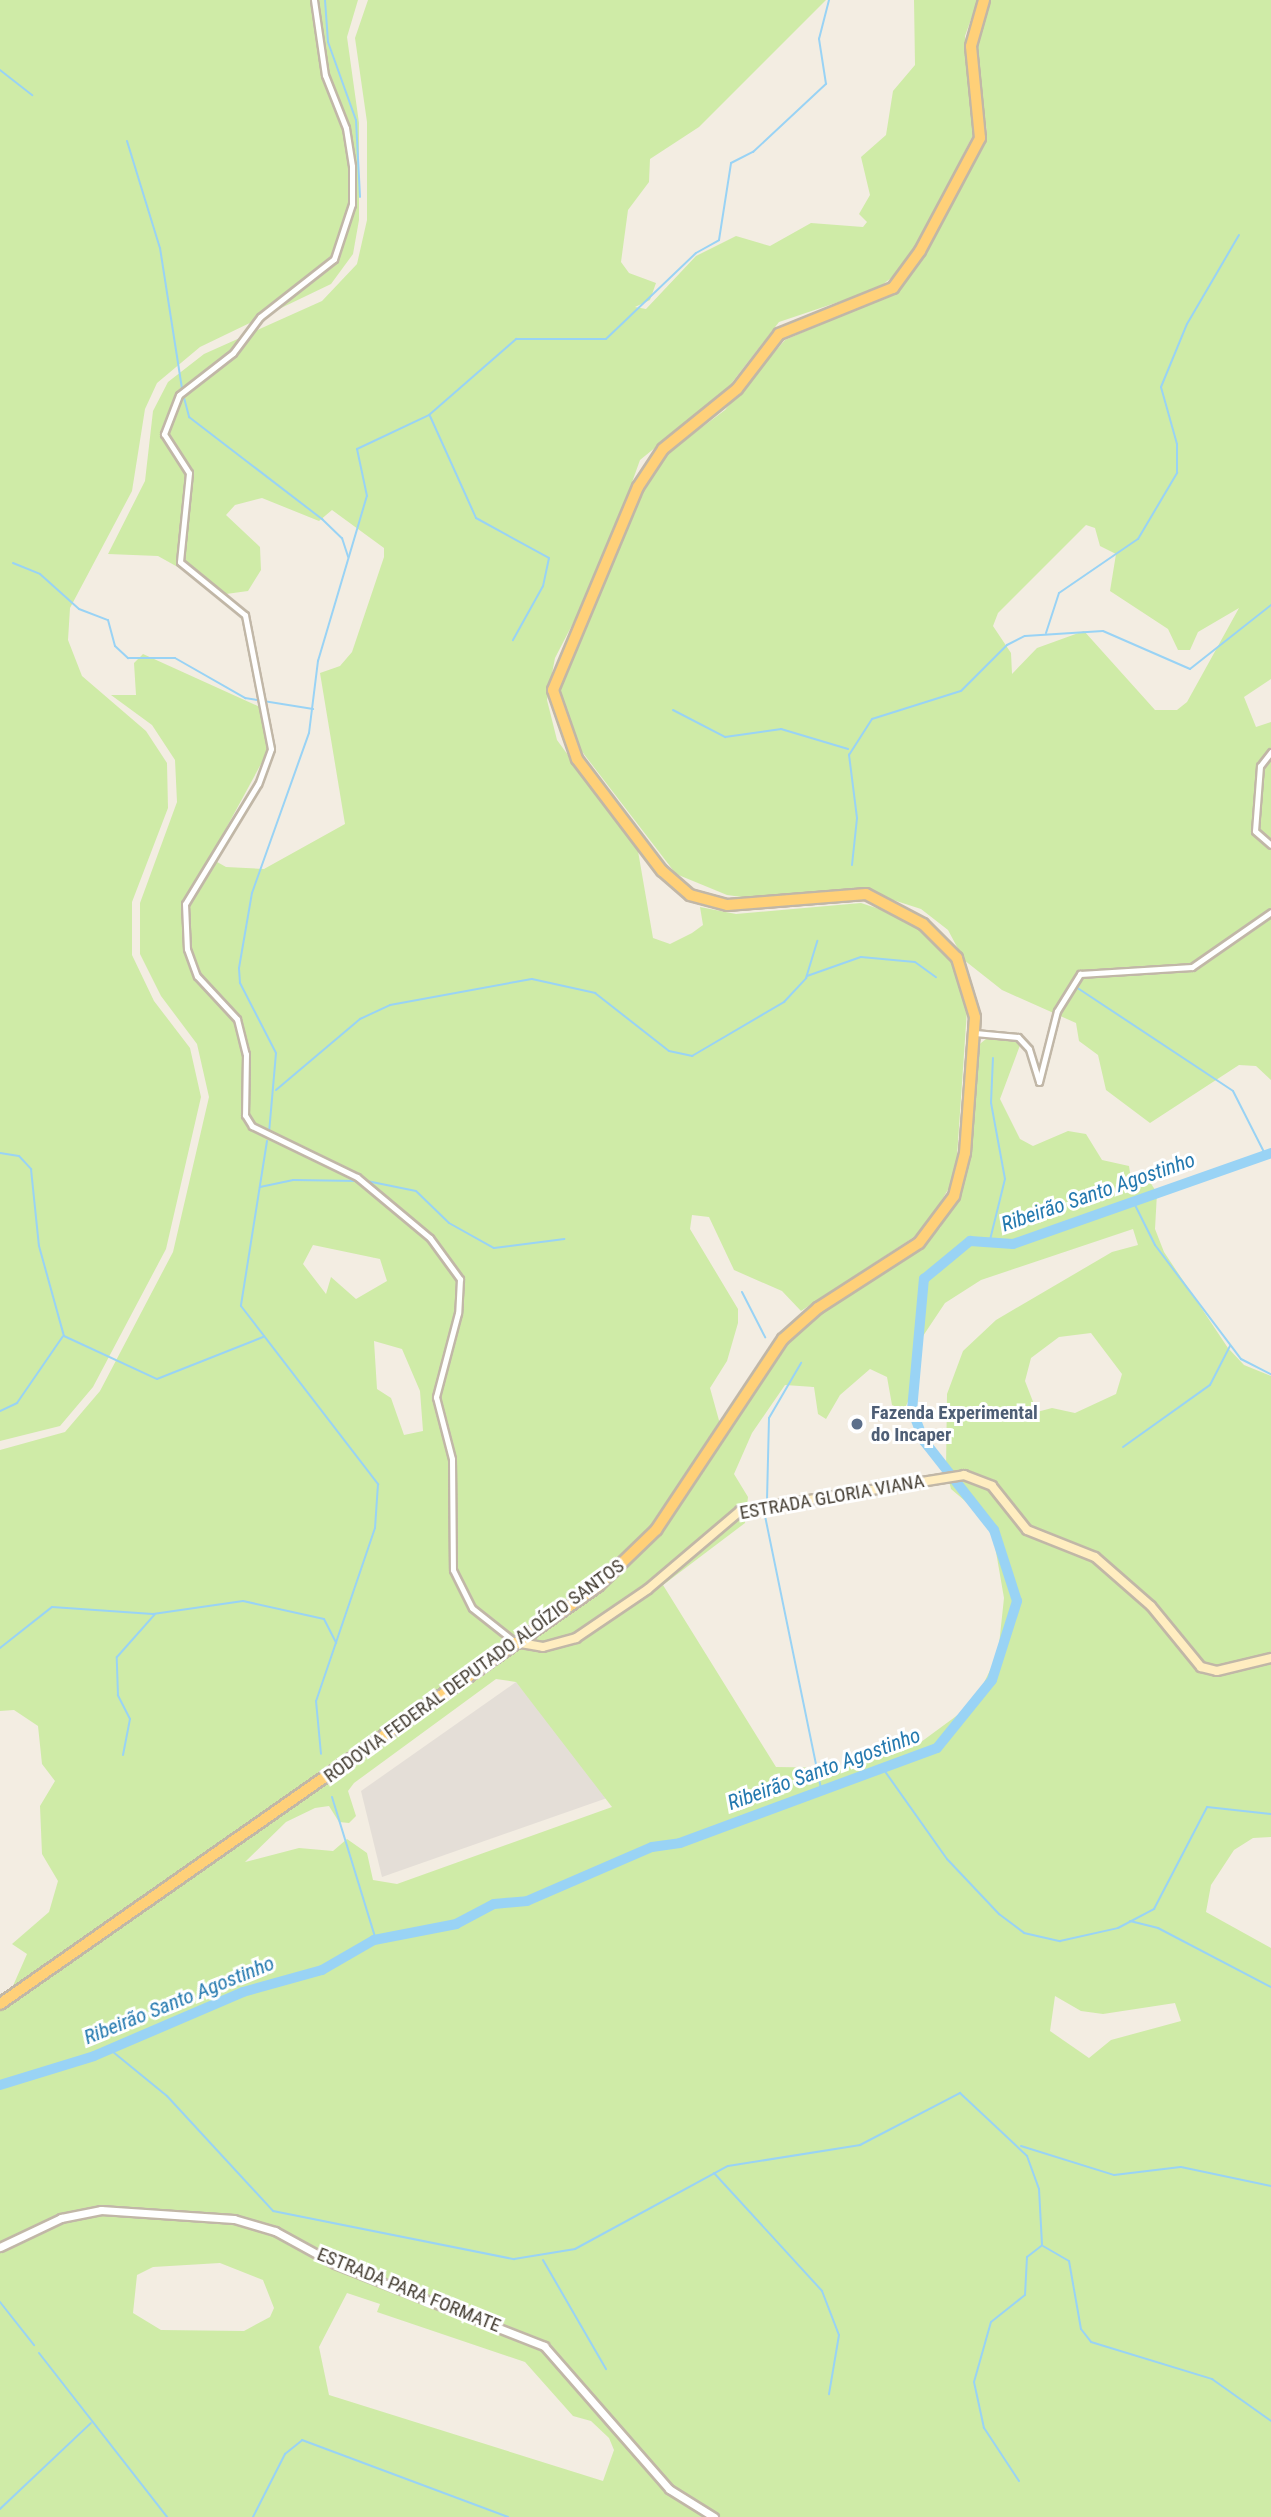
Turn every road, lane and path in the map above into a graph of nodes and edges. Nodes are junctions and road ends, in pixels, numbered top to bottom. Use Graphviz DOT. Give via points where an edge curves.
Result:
graph roads {
  1 [pos="314,0"];
  2 [pos="984,0"];
  3 [pos="1271,752"];
  4 [pos="1271,845"];
  5 [pos="1271,912"];
  6 [pos="975,1034"];
  7 [pos="515,1642"];
  8 [pos="1271,1658"];
  9 [pos="0,2004"];
  10 [pos="0,2247"];
  11 [pos="714,2517"];
  1 -- 7 [label="street" via="325,75 346,128 352,166 352,204 334,259 260,317 233,353 179,395 164,434 190,473 180,562 245,615 271,749 258,784 185,904 187,949 193,969 225,1002 243,1035 245,1115 252,1126 357,1177 423,1231 454,1268 461,1296 436,1397 452,1459 456,1583 472,1608"];
  2 -- 6 [label="highway, RODOVIA FEDERAL DEPUTADO ALOÍZIO SANTOS" via="971,33 980,138 920,251 884,293 779,334 737,389 663,449 638,487 553,690 577,758 674,883 715,904 852,893 900,908 957,958 973,997"];
  3 -- 4 [label="street" via="1260,766 1255,831"];
  5 -- 6 [label="street" via="1192,967 1080,974 1057,1011 1039,1082 1030,1049 1018,1037"];
  6 -- 7 [label="highway, RODOVIA FEDERAL DEPUTADO ALOÍZIO SANTOS" via="962,1171 933,1229 796,1326 644,1545 598,1587"];
  7 -- 8 [label="main road, ESTRADA GLORIA VIANA" via="543,1647 576,1638 648,1589 740,1511 957,1476 992,1486 1027,1530 1095,1557 1151,1606 1201,1667 1217,1671"];
  7 -- 9 [label="highway, RODOVIA FEDERAL DEPUTADO ALOÍZIO SANTOS"];
  10 -- 11 [label="street, ESTRADA PARA FORMATE" via="61,2218 101,2210 195,2214 268,2228 335,2264 544,2346 670,2489"];
}
